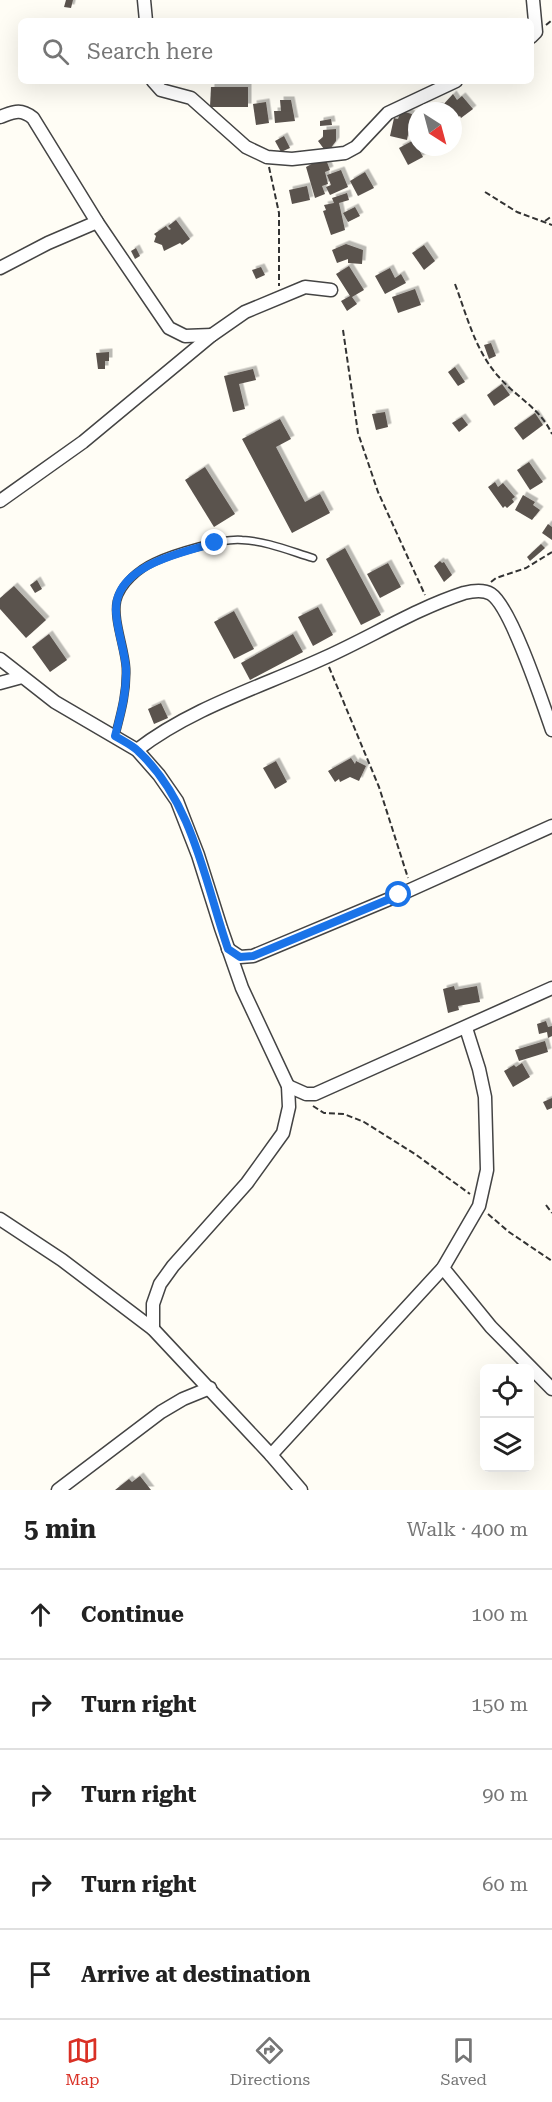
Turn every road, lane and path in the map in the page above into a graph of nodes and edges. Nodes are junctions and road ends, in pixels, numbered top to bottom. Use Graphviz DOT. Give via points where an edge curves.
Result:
graph roads {
  1 [pos="144,0"];
  2 [pos="533,0"];
  3 [pos="146,18"];
  4 [pos="534,34"];
  5 [pos="156,84"];
  6 [pos="450,84"];
  7 [pos="0,117"];
  8 [pos="267,157"];
  9 [pos="485,192"];
  10 [pos="552,216"];
  11 [pos="544,220"];
  12 [pos="97,222"];
  13 [pos="552,225"];
  14 [pos="0,268"];
  15 [pos="455,284"];
  16 [pos="332,290"];
  17 [pos="279,298"];
  18 [pos="343,330"];
  19 [pos="212,335"];
  20 [pos="552,434"];
  21 [pos="0,501"];
  22 [pos="552,552"];
  23 [pos="313,558"];
  24 [pos="479,591"];
  25 [pos="430,606"];
  26 [pos="325,658"];
  27 [pos="0,663"];
  28 [pos="22,677"];
  29 [pos="0,684"];
  30 [pos="552,730"];
  31 [pos="115,736"];
  32 [pos="137,750"];
  33 [pos="552,826"];
  34 [pos="411,890"];
  35 [pos="228,949"];
  36 [pos="552,988"];
  37 [pos="465,1028"];
  38 [pos="288,1086"];
  39 [pos="313,1106"];
  40 [pos="546,1205"];
  41 [pos="479,1206"];
  42 [pos="552,1213"];
  43 [pos="0,1219"];
  44 [pos="552,1261"];
  45 [pos="443,1268"];
  46 [pos="153,1329"];
  47 [pos="210,1388"];
  48 [pos="552,1389"];
  49 [pos="271,1455"];
  50 [pos="58,1490"];
  51 [pos="301,1490"];
  1 -- 3 [label="street"];
  2 -- 4 [label="street" via="537,25"];
  5 -- 8 [label="street" via="161,90 191,98 246,147"];
  6 -- 8 [label="street" via="388,113 356,147 345,153 292,159"];
  7 -- 12 [label="street" via="16,111 33,118"];
  8 -- 17 [label="path" via="279,213"];
  9 -- 11 [label="path" via="517,212"];
  10 -- 11 [label="path"];
  11 -- 13 [label="path"];
  12 -- 14 [label="street"];
  12 -- 19 [label="street" via="169,328 185,336"];
  15 -- 20 [label="path" via="478,349 499,377 546,422"];
  16 -- 17 [label="street" via="305,288"];
  17 -- 19 [label="street" via="245,312"];
  18 -- 25 [label="path" via="358,433 378,492"];
  19 -- 21 [label="street" via="83,442"];
  22 -- 24 [label="path" via="526,568 496,578"];
  23 -- 31 [label="lane" via="240,539 172,555 136,573 123,588 116,611 126,667 126,693"];
  24 -- 25 [label="street"];
  24 -- 30 [label="street" via="490,593 508,619"];
  25 -- 26 [label="street"];
  26 -- 32 [label="street" via="159,733"];
  26 -- 34 [label="path" via="379,787"];
  27 -- 28 [label="street"];
  28 -- 29 [label="street"];
  28 -- 31 [label="street" via="55,702"];
  31 -- 32 [label="street"];
  32 -- 35 [label="street" via="177,801"];
  33 -- 34 [label="street"];
  34 -- 35 [label="street" via="253,956 240,957"];
  35 -- 38 [label="street"];
  36 -- 37 [label="street"];
  37 -- 38 [label="street" via="315,1094"];
  37 -- 41 [label="street" via="485,1097 487,1170"];
  38 -- 46 [label="street" via="289,1107 283,1132 247,1183 160,1284 153,1304"];
  39 -- 41 [label="path" via="324,1113 344,1114 364,1122 468,1191"];
  40 -- 42 [label="path"];
  41 -- 44 [label="path"];
  41 -- 45 [label="street"];
  43 -- 46 [label="street"];
  45 -- 48 [label="street" via="491,1327"];
  45 -- 49 [label="street"];
  46 -- 47 [label="street"];
  47 -- 49 [label="street"];
  47 -- 50 [label="street" via="161,1412"];
  49 -- 51 [label="street"];
}
